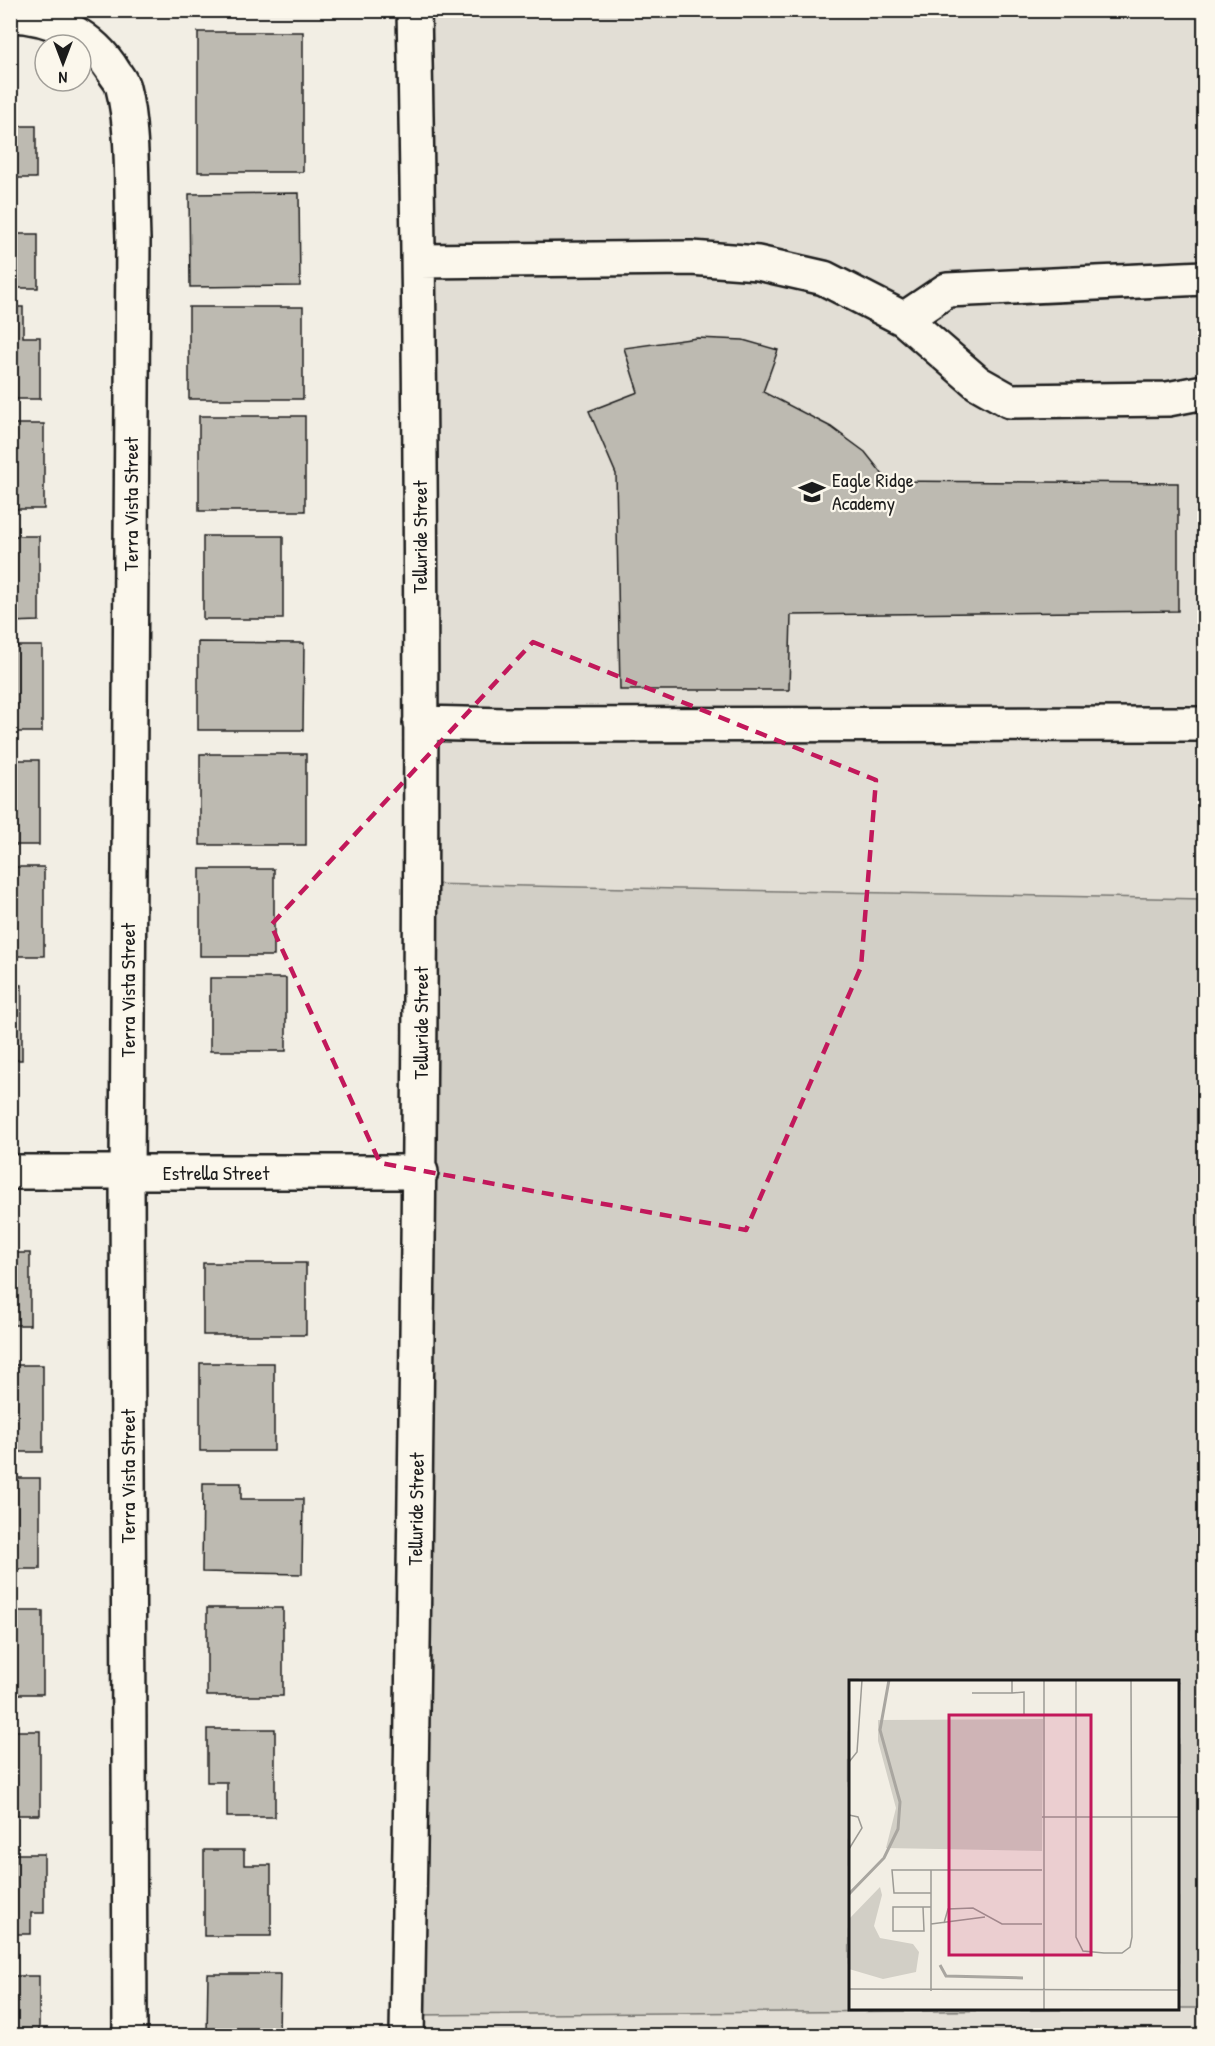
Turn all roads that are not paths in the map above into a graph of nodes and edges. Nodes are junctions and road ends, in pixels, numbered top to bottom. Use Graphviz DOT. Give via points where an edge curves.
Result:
graph roads {
  1 [pos="414,10"];
  2 [pos="10,15"];
  3 [pos="419,261"];
  4 [pos="1204,278"];
  5 [pos="903,318"];
  6 [pos="1204,392"];
  7 [pos="420,723"];
  8 [pos="1204,724"];
  9 [pos="10,1172"];
  10 [pos="421,1172"];
  11 [pos="127,1174"];
  12 [pos="130,2036"];
  13 [pos="407,2036"];
  1 -- 3 [label="street, Telluride Street"];
  2 -- 11 [label="street, Terra Vista Street" via="30,16 72,30 105,57 123,86 130,150"];
  3 -- 5 [label="street" via="691,258 758,263 824,278"];
  3 -- 7 [label="street, Telluride Street"];
  4 -- 5 [label="street" via="947,290"];
  5 -- 6 [label="street" via="978,383 1010,400 1168,399"];
  7 -- 8 [label="street"];
  7 -- 10 [label="street, Telluride Street"];
  9 -- 11 [label="street, Estrella Street"];
  10 -- 11 [label="street, Estrella Street"];
  10 -- 13 [label="street, Telluride Street"];
  11 -- 12 [label="street, Terra Vista Street"];
}
